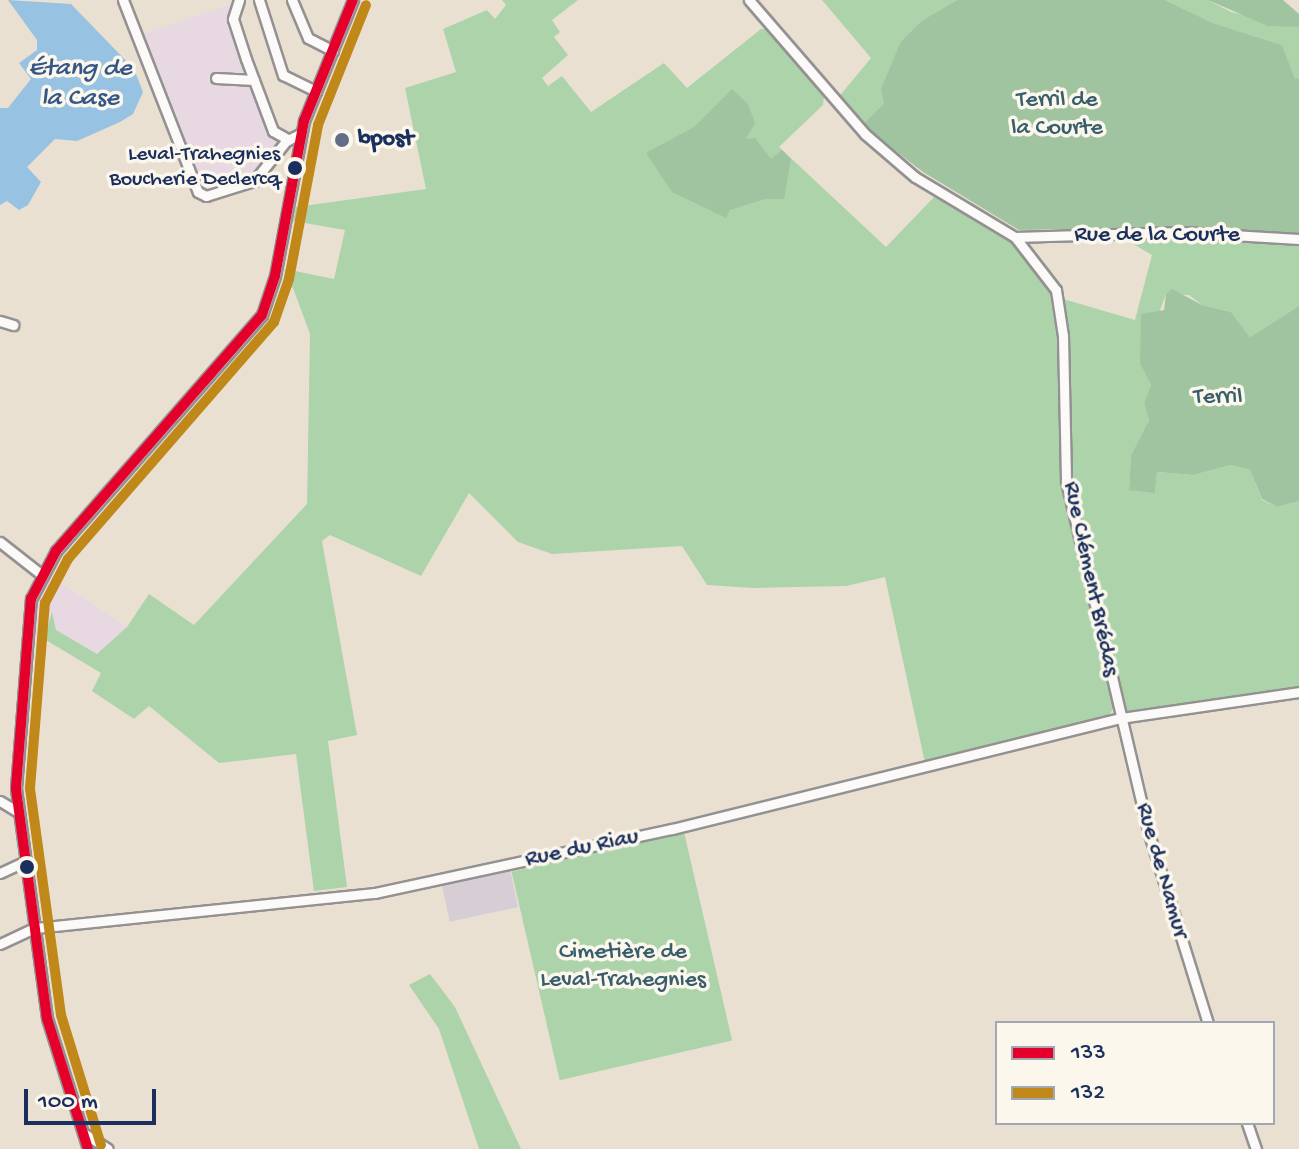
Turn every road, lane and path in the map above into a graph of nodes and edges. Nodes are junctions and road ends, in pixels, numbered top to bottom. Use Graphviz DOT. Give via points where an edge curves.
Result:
graph roads {
  1 [pos="123,0"];
  2 [pos="256,0"];
  3 [pos="292,0"];
  4 [pos="353,0"];
  5 [pos="749,0"];
  6 [pos="240,1"];
  7 [pos="333,51"];
  8 [pos="216,78"];
  9 [pos="254,80"];
  10 [pos="316,91"];
  11 [pos="300,134"];
  12 [pos="289,140"];
  13 [pos="1015,237"];
  14 [pos="1299,239"];
  15 [pos="0,321"];
  16 [pos="13,325"];
  17 [pos="0,542"];
  18 [pos="42,575"];
  19 [pos="1299,692"];
  20 [pos="1121,718"];
  21 [pos="0,801"];
  22 [pos="18,812"];
  23 [pos="26,861"];
  24 [pos="0,873"];
  25 [pos="35,928"];
  26 [pos="0,944"];
  27 [pos="1207,1021"];
  28 [pos="1248,1125"];
  29 [pos="85,1134"];
  30 [pos="88,1149"];
  31 [pos="108,1149"];
  32 [pos="1256,1149"];
  1 -- 12 [label="street" via="198,192 206,196 254,181"];
  2 -- 6 [label="street"];
  2 -- 10 [label="street" via="283,75"];
  3 -- 7 [label="street" via="308,38"];
  4 -- 7 [label="street"];
  5 -- 13 [label="street, Rue Clément Brédas" via="865,134 915,177"];
  6 -- 9 [label="street" via="233,19"];
  7 -- 10 [label="street"];
  8 -- 9 [label="street"];
  9 -- 12 [label="street" via="273,131"];
  10 -- 11 [label="street"];
  11 -- 12 [label="street"];
  11 -- 18 [label="street" via="275,276 262,315"];
  13 -- 14 [label="street, Rue de la Courte" via="1182,232"];
  13 -- 20 [label="street, Rue Clément Brédas" via="1056,290 1063,336 1066,481"];
  15 -- 16 [label="street"];
  17 -- 18 [label="street"];
  18 -- 22 [label="street" via="31,599 24,653"];
  19 -- 20 [label="street, Rue du Riau"];
  20 -- 25 [label="street, Rue du Riau" via="661,832 375,893"];
  20 -- 27 [label="street, Rue de Namur" via="1149,834"];
  21 -- 22 [label="street"];
  22 -- 23 [label="street"];
  23 -- 24 [label="street"];
  23 -- 25 [label="street"];
  25 -- 26 [label="street, Rue du Riau"];
  25 -- 29 [label="street" via="47,1018"];
  28 -- 32 [label="street"];
  29 -- 30 [label="street"];
  29 -- 31 [label="street"];
}
